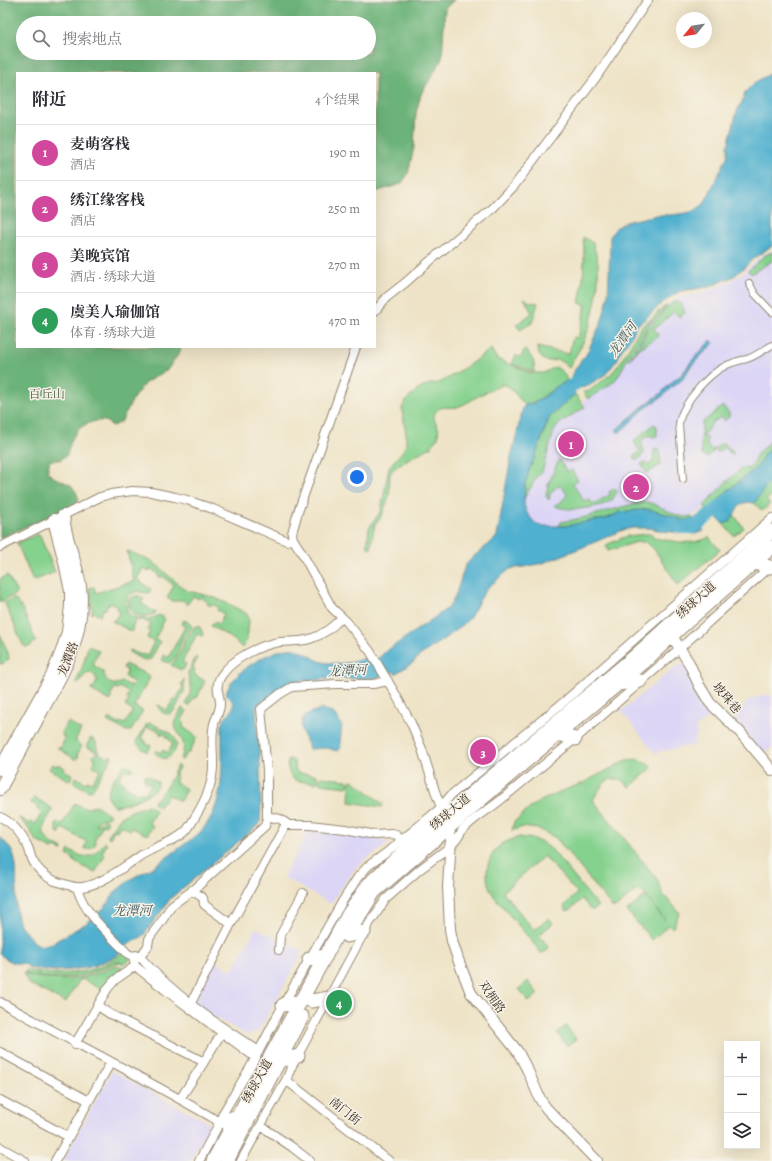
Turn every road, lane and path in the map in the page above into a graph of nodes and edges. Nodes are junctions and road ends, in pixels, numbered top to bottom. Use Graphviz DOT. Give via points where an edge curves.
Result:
graph roads {
  1 [pos="648,0"];
  2 [pos="749,283"];
  3 [pos="376,310"];
  4 [pos="772,312"];
  5 [pos="772,345"];
  6 [pos="356,348"];
  7 [pos="683,479"];
  8 [pos="58,518"];
  9 [pos="772,518"];
  10 [pos="772,531"];
  11 [pos="293,539"];
  12 [pos="0,547"];
  13 [pos="772,547"];
  14 [pos="754,563"];
  15 [pos="771,566"];
  16 [pos="342,617"];
  17 [pos="650,627"];
  18 [pos="668,632"];
  19 [pos="680,648"];
  20 [pos="386,679"];
  21 [pos="640,681"];
  22 [pos="618,684"];
  23 [pos="562,704"];
  24 [pos="575,707"];
  25 [pos="558,734"];
  26 [pos="575,739"];
  27 [pos="492,768"];
  28 [pos="0,769"];
  29 [pos="772,770"];
  30 [pos="0,789"];
  31 [pos="0,817"];
  32 [pos="445,817"];
  33 [pos="267,818"];
  34 [pos="286,824"];
  35 [pos="402,840"];
  36 [pos="450,846"];
  37 [pos="77,887"];
  38 [pos="192,890"];
  39 [pos="303,893"];
  40 [pos="231,924"];
  41 [pos="364,932"];
  42 [pos="347,936"];
  43 [pos="278,950"];
  44 [pos="136,956"];
  45 [pos="326,956"];
  46 [pos="309,959"];
  47 [pos="135,966"];
  48 [pos="330,998"];
  49 [pos="306,1001"];
  50 [pos="0,1002"];
  51 [pos="191,1003"];
  52 [pos="283,1005"];
  53 [pos="98,1006"];
  54 [pos="222,1032"];
  55 [pos="76,1044"];
  56 [pos="0,1052"];
  57 [pos="257,1055"];
  58 [pos="298,1056"];
  59 [pos="279,1061"];
  60 [pos="111,1062"];
  61 [pos="204,1062"];
  62 [pos="286,1080"];
  63 [pos="180,1098"];
  64 [pos="0,1100"];
  65 [pos="89,1101"];
  66 [pos="238,1116"];
  67 [pos="220,1122"];
  68 [pos="261,1126"];
  69 [pos="69,1137"];
  70 [pos="0,1148"];
  71 [pos="0,1151"];
  72 [pos="15,1159"];
  73 [pos="25,1161"];
  74 [pos="55,1161"];
  75 [pos="199,1161"];
  76 [pos="213,1161"];
  77 [pos="227,1161"];
  78 [pos="240,1161"];
  79 [pos="310,1161"];
  80 [pos="389,1161"];
  81 [pos="597,1161"];
  1 -- 3 [label="street" via="597,76 514,186 492,208 387,297"];
  2 -- 4 [label="street" via="755,294"];
  5 -- 7 [label="street" via="755,356 733,362 719,370 704,382 690,401 680,417 679,424"];
  6 -- 11 [label="street" via="298,512 292,533"];
  8 -- 11 [label="street" via="100,497 132,491 151,492 213,509 287,541"];
  8 -- 12 [label="street"];
  8 -- 28 [label="main road, 龙潭路" via="70,591 68,632 52,676"];
  8 -- 30 [label="main road, 龙潭路" via="66,536 80,590 77,637 60,679"];
  9 -- 17 [label="street"];
  10 -- 18 [label="main road, 绣球大道"];
  11 -- 16 [label="street" via="332,608"];
  13 -- 14 [label="main road, 绣球大道"];
  14 -- 15 [label="main road"];
  14 -- 18 [label="main road, 绣球大道"];
  15 -- 19 [label="street"];
  16 -- 20 [label="street" via="370,651"];
  16 -- 37 [label="street" via="319,636 258,648 240,657 225,671 217,685 221,703 212,733 213,762 210,787 192,823 172,841 151,850 104,880"];
  17 -- 18 [label="main road"];
  17 -- 23 [label="street"];
  18 -- 19 [label="street, 坡珠巷"];
  18 -- 22 [label="main road, 绣球大道"];
  18 -- 24 [label="main road, 绣球大道" via="635,656"];
  19 -- 21 [label="street"];
  19 -- 29 [label="street, 坡珠巷" via="710,703 739,731"];
  20 -- 32 [label="street" via="411,722"];
  20 -- 33 [label="street" via="373,684 292,687 261,709 267,770"];
  21 -- 22 [label="main road"];
  21 -- 26 [label="street"];
  22 -- 25 [label="main road, 绣球大道"];
  23 -- 24 [label="main road"];
  23 -- 27 [label="street"];
  24 -- 27 [label="main road, 绣球大道"];
  25 -- 26 [label="main road"];
  25 -- 32 [label="main road, 绣球大道"];
  26 -- 36 [label="street" via="463,829"];
  27 -- 32 [label="main road, 绣球大道"];
  31 -- 37 [label="street" via="7,820 20,834 39,870 54,880"];
  32 -- 35 [label="street"];
  32 -- 36 [label="street, 双拥路" via="451,838"];
  32 -- 42 [label="main road, 绣球大道" via="374,892"];
  32 -- 45 [label="main road, 绣球大道" via="369,884 349,913"];
  33 -- 34 [label="street" via="280,819"];
  33 -- 38 [label="street" via="265,826 256,835"];
  34 -- 35 [label="street" via="345,829 375,835 392,834"];
  34 -- 40 [label="street"];
  35 -- 46 [label="street" via="358,877"];
  36 -- 41 [label="street" via="386,899"];
  36 -- 81 [label="street, 双拥路" via="450,929 468,988 518,1052 546,1108"];
  37 -- 44 [label="street" via="91,916 128,954"];
  38 -- 40 [label="street" via="203,898 206,906"];
  38 -- 44 [label="street" via="172,905 149,939 148,946"];
  39 -- 43 [label="street" via="280,936"];
  40 -- 51 [label="street"];
  41 -- 42 [label="main road"];
  41 -- 48 [label="street"];
  42 -- 49 [label="main road, 绣球大道"];
  44 -- 47 [label="street"];
  44 -- 51 [label="street"];
  45 -- 46 [label="main road"];
  45 -- 49 [label="main road, 绣球大道"];
  46 -- 52 [label="street"];
  47 -- 53 [label="street" via="115,980"];
  47 -- 54 [label="street"];
  48 -- 49 [label="main road"];
  48 -- 58 [label="street"];
  49 -- 52 [label="main road"];
  49 -- 59 [label="main road, 绣球大道"];
  49 -- 66 [label="main road, 绣球大道" via="272,1054"];
  50 -- 55 [label="street"];
  51 -- 57 [label="street"];
  52 -- 57 [label="street"];
  53 -- 55 [label="street"];
  53 -- 61 [label="street"];
  54 -- 57 [label="street"];
  54 -- 61 [label="street"];
  55 -- 60 [label="street"];
  56 -- 65 [label="street"];
  57 -- 67 [label="street"];
  58 -- 59 [label="main road"];
  58 -- 62 [label="street"];
  59 -- 77 [label="main road, 绣球大道"];
  60 -- 63 [label="street"];
  60 -- 65 [label="street"];
  61 -- 63 [label="street"];
  62 -- 68 [label="street"];
  62 -- 80 [label="street, 南门街"];
  63 -- 67 [label="street"];
  64 -- 69 [label="street"];
  65 -- 69 [label="street"];
  66 -- 67 [label="main road"];
  66 -- 76 [label="main road, 绣球大道"];
  67 -- 75 [label="street"];
  68 -- 78 [label="street"];
  68 -- 79 [label="street"];
  69 -- 74 [label="street"];
  70 -- 72 [label="street"];
  71 -- 72 [label="street"];
  72 -- 73 [label="street"];
}
